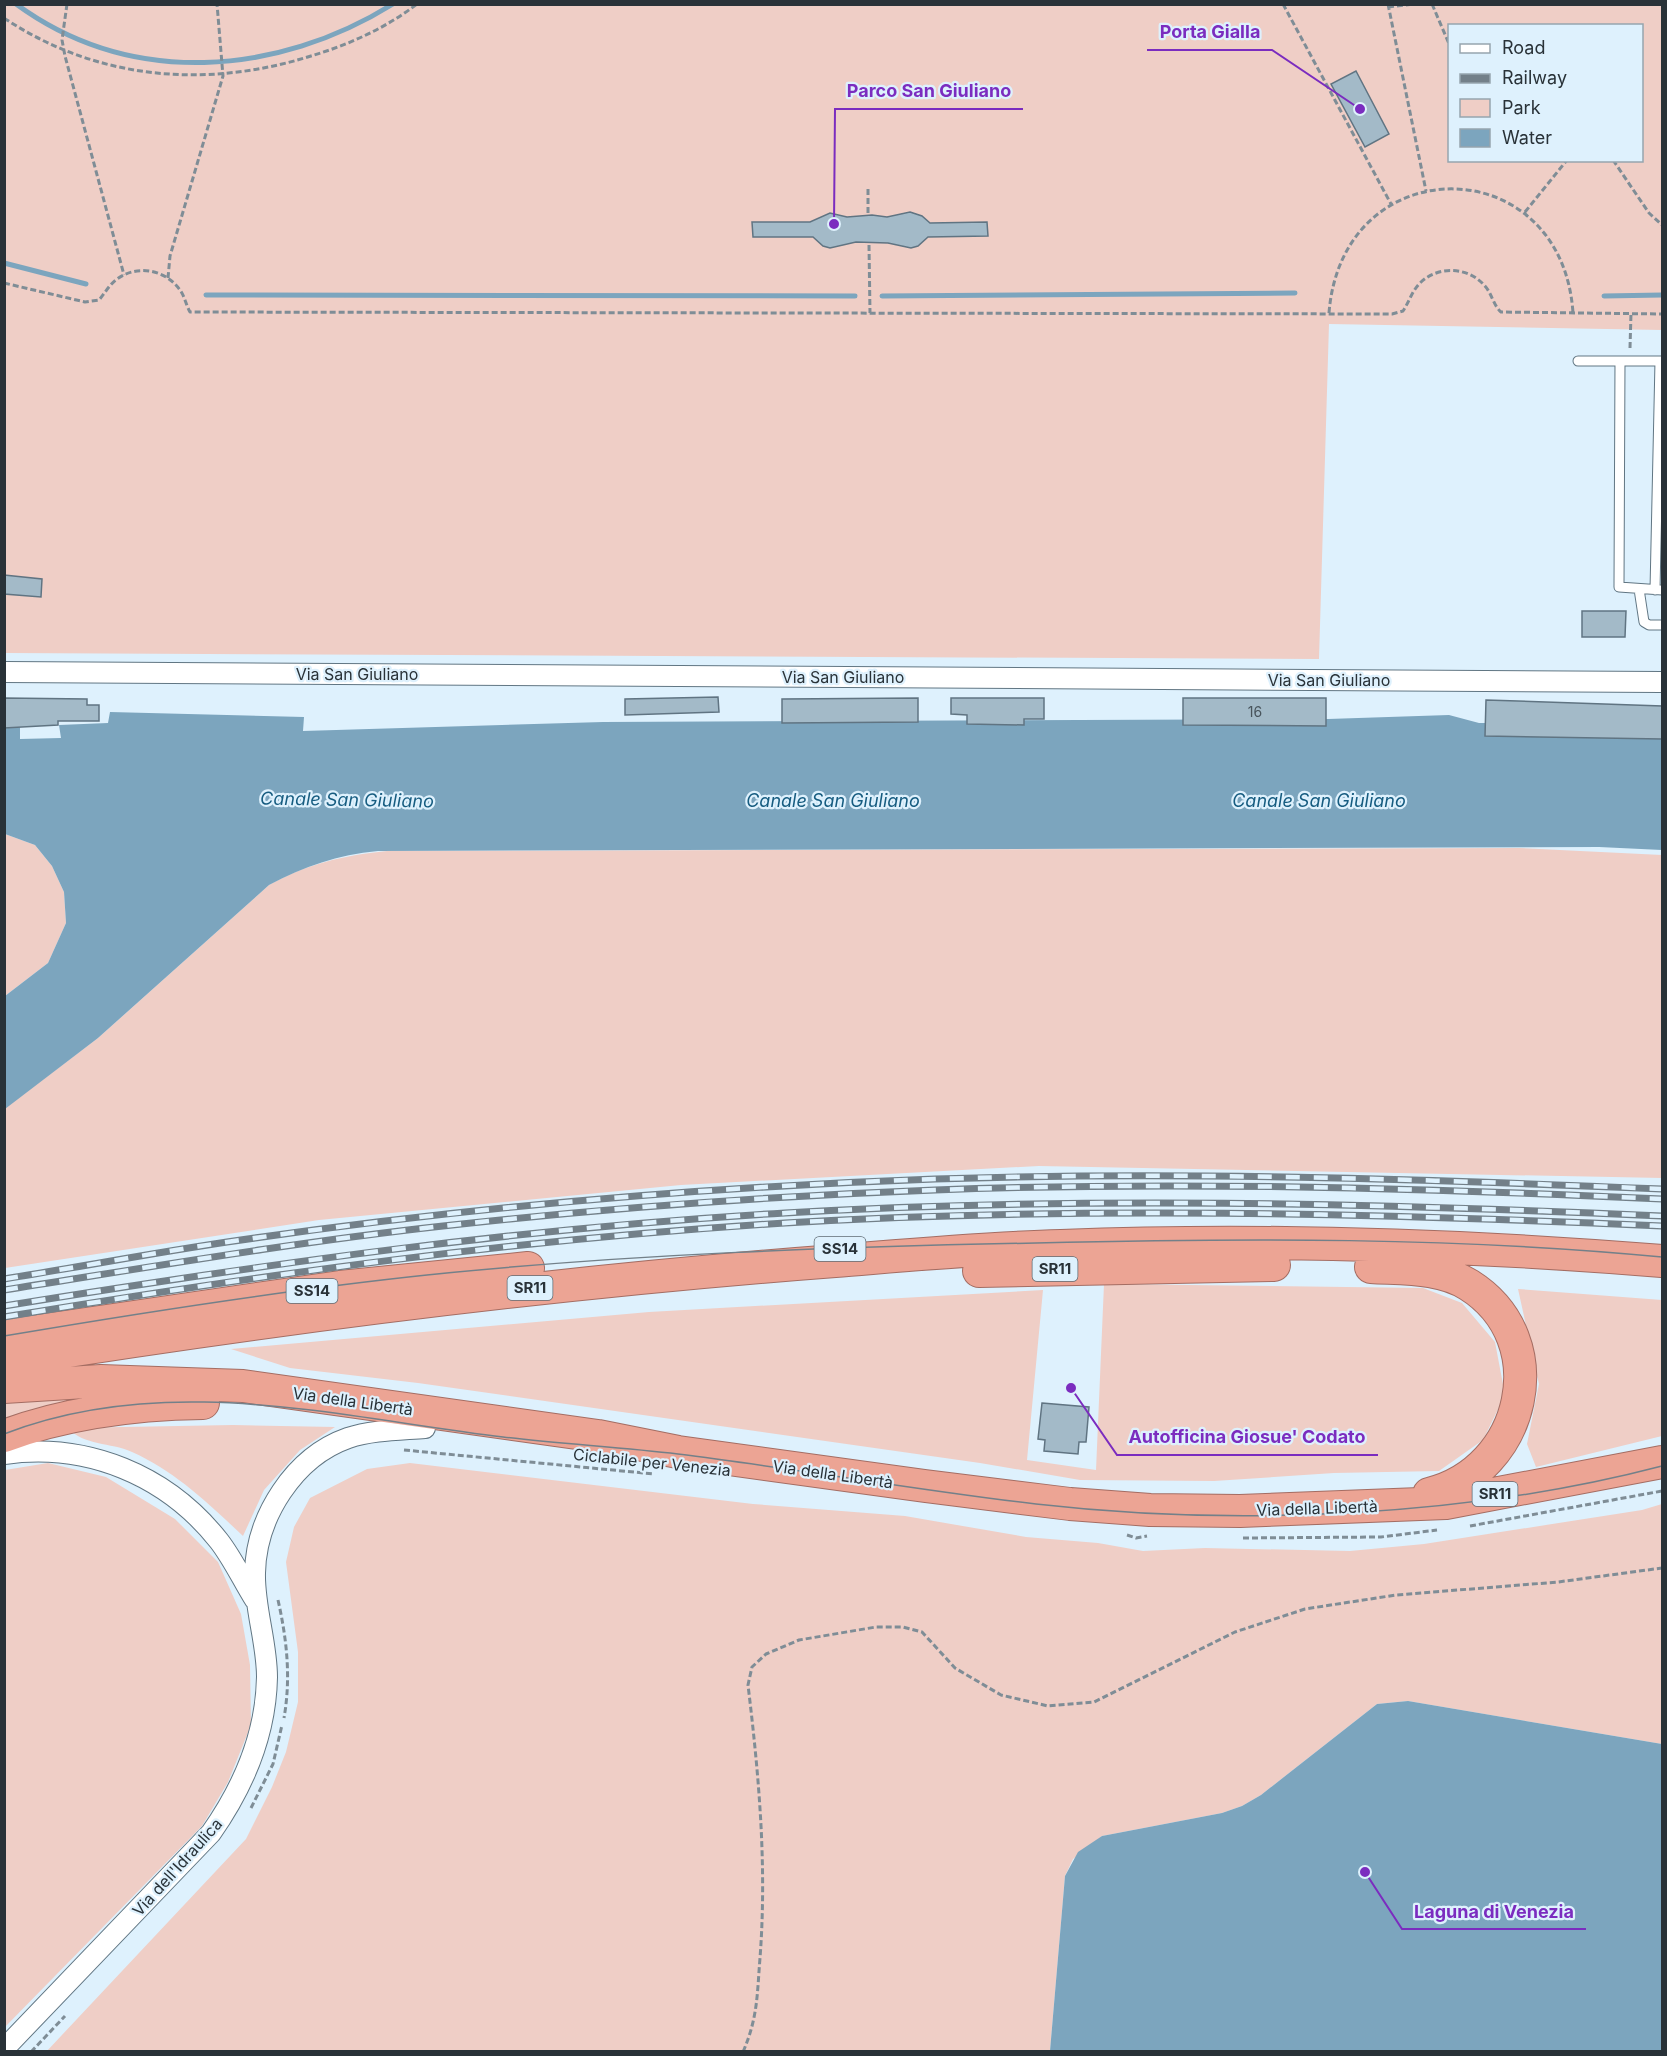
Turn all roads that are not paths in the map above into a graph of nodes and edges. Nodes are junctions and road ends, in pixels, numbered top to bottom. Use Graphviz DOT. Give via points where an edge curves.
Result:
graph roads {
  1 [pos="1578,361"];
  2 [pos="1625,361"];
  3 [pos="1661,361"];
  4 [pos="1638,589"];
  5 [pos="1659,590"];
  6 [pos="1662,625"];
  7 [pos="11,672"];
  8 [pos="1662,682"];
  9 [pos="1059,1246"];
  10 [pos="1662,1261"];
  11 [pos="265,1322"];
  12 [pos="4,1336"];
  13 [pos="4,1361"];
  14 [pos="4,1387"];
  15 [pos="425,1428"];
  16 [pos="4,1436"];
  17 [pos="4,1454"];
  18 [pos="1662,1462"];
  19 [pos="671,1464"];
  20 [pos="1325,1509"];
  21 [pos="259,1608"];
  22 [pos="4,2049"];
  1 -- 2 [label="lane"];
  2 -- 3 [label="lane"];
  2 -- 4 [label="lane" via="1619,587"];
  3 -- 5 [label="lane"];
  4 -- 5 [label="lane"];
  4 -- 6 [label="lane" via="1644,622"];
  7 -- 8 [label="street, Via San Giuliano"];
  9 -- 10 [label="highway, SR11" via="1365,1246"];
  9 -- 11 [label="highway, SR11" via="599,1281"];
  9 -- 12 [label="highway, SS14" via="789,1251 463,1273 217,1303"];
  11 -- 13 [label="highway, SR11"];
  11 -- 20 [label="highway, SR11" via="741,1279 858,1274 1288,1264 1413,1269 1454,1277 1469,1285 1508,1327 1519,1362 1520,1394 1514,1419 1499,1448 1472,1475 1442,1491 1399,1501"];
  14 -- 19 [label="highway, Via della Libertà / SR11" via="101,1381 243,1386 598,1436"];
  15 -- 16 [label="highway" via="255,1405 164,1404 90,1412"];
  15 -- 19 [label="highway" via="564,1445"];
  15 -- 21 [label="street, Via dell'Idraulica" via="347,1439 299,1470 263,1528 255,1574"];
  17 -- 21 [label="street, Via dell'Idraulica" via="66,1451 126,1470 166,1490 191,1510 219,1542"];
  18 -- 20 [label="highway, Via della Libertà / SR11" via="1446,1503"];
  19 -- 20 [label="highway, Via della Libertà / SR11" via="1150,1510"];
  21 -- 22 [label="street, Via dell'Idraulica" via="267,1676 264,1704 246,1777 232,1804 184,1863"];
}
